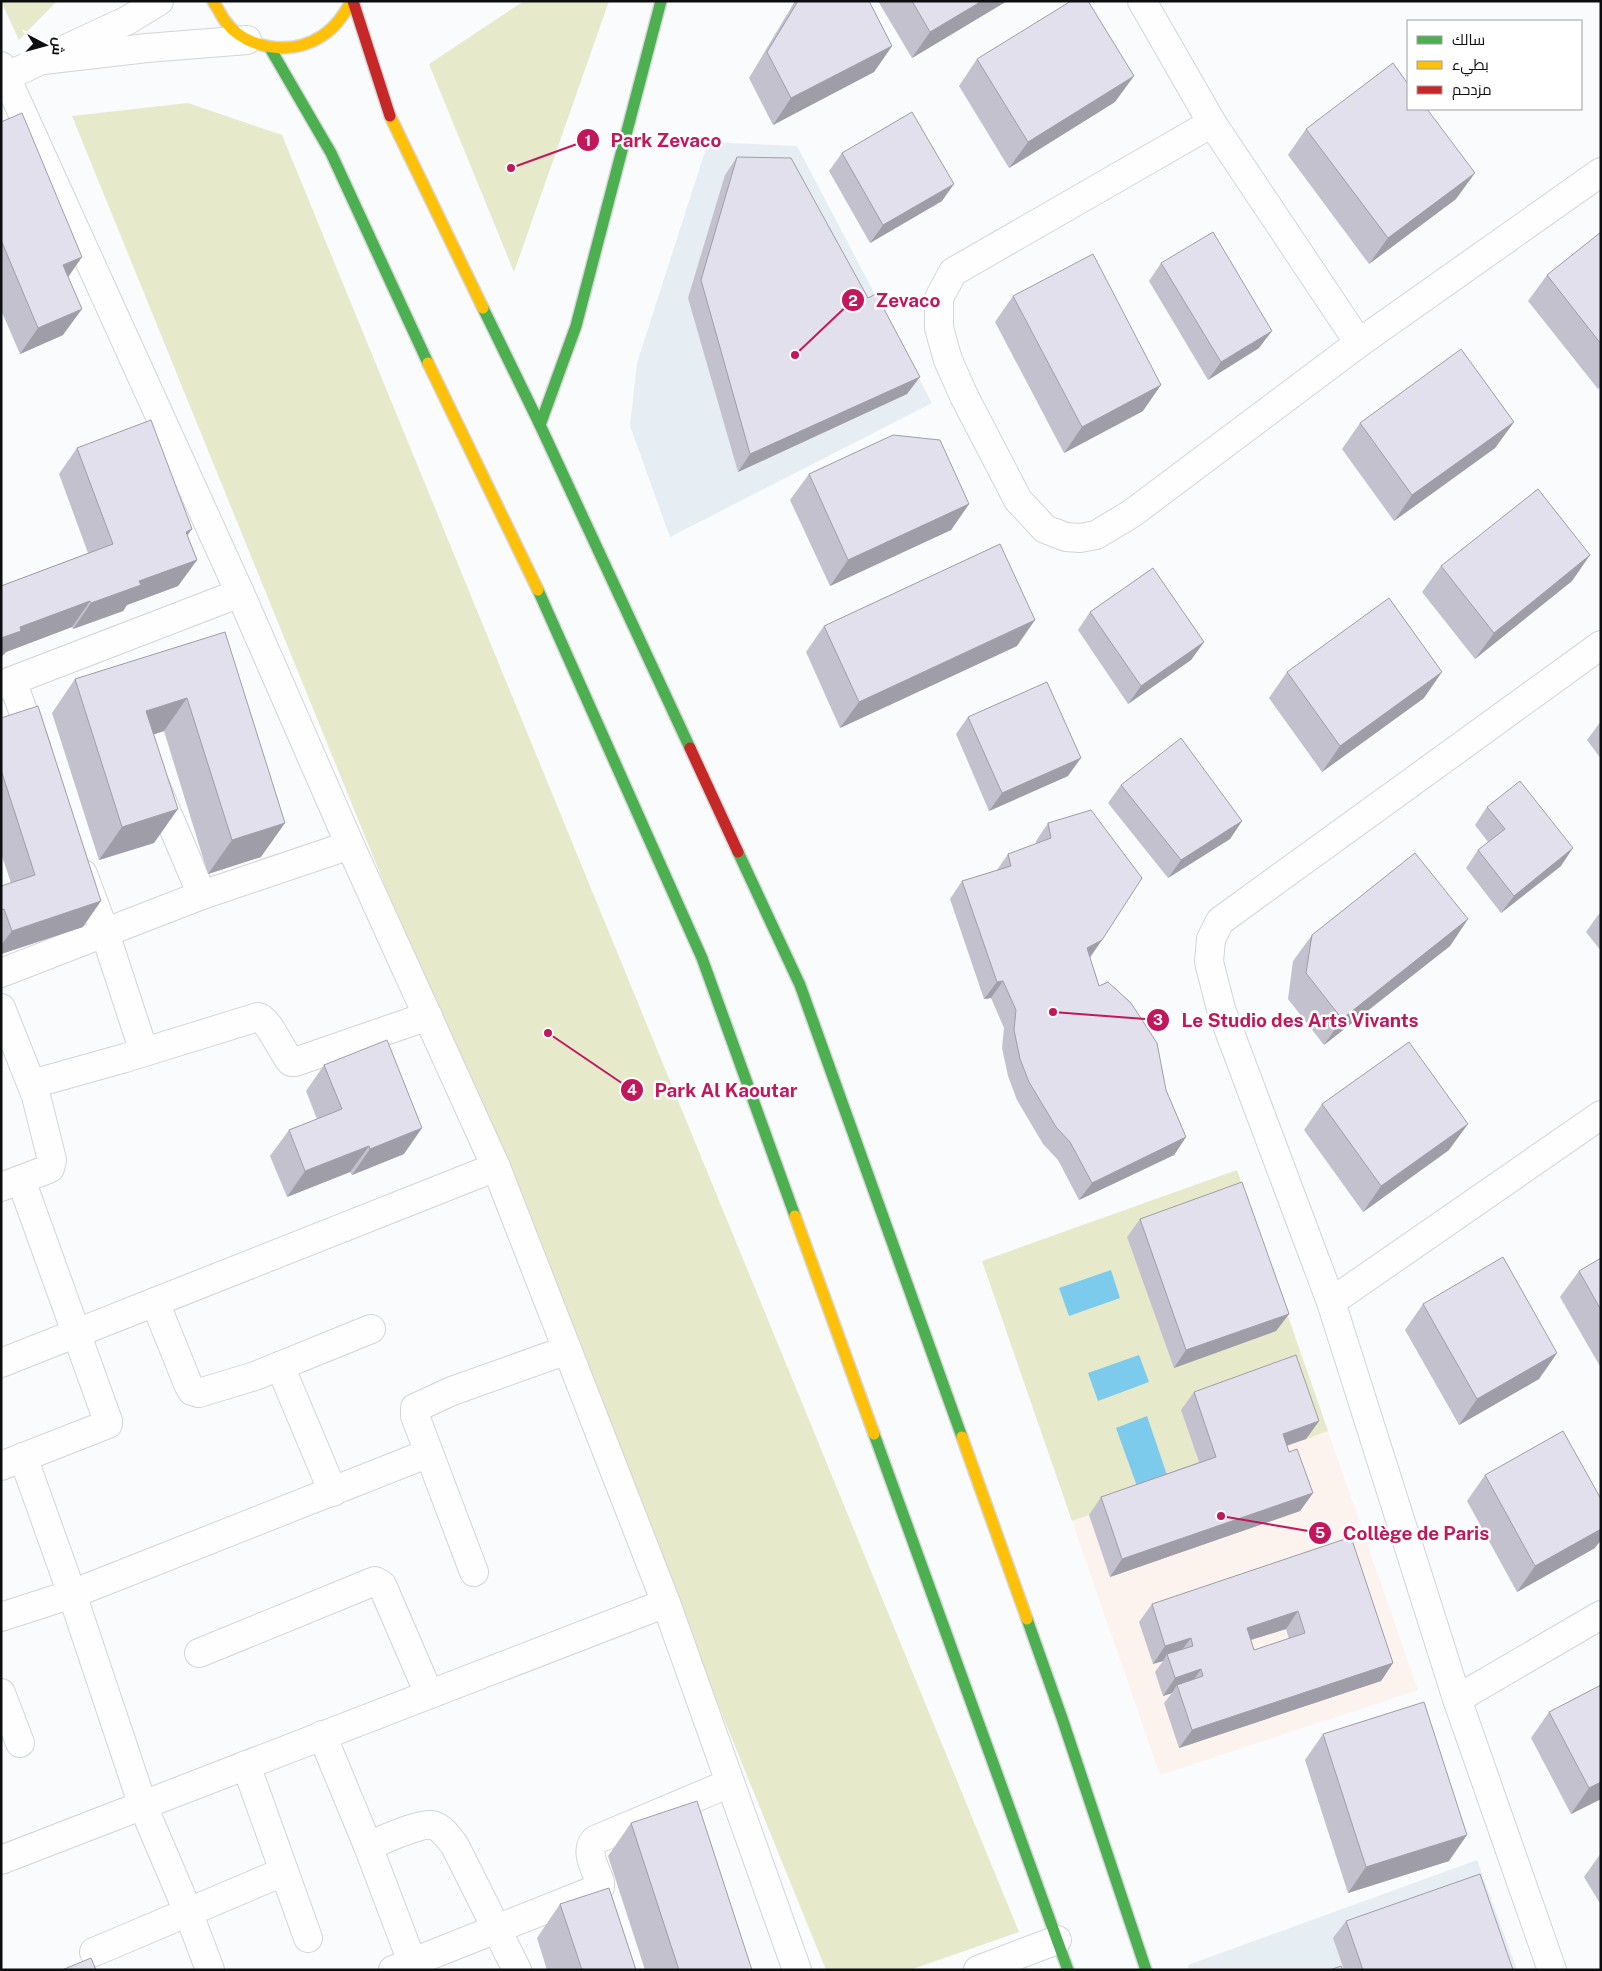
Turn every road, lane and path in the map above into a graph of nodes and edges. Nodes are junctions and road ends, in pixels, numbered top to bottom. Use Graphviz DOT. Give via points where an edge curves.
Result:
graph roads {
  1 [pos="159,1"];
  2 [pos="213,1"];
  3 [pos="352,1"];
  4 [pos="661,1"];
  5 [pos="1142,1"];
  6 [pos="258,44"];
  7 [pos="43,60"];
  8 [pos="3,74"];
  9 [pos="1212,124"];
  10 [pos="1601,172"];
  11 [pos="1359,343"];
  12 [pos="540,425"];
  13 [pos="240,593"];
  14 [pos="1601,645"];
  15 [pos="7,683"];
  16 [pos="43,765"];
  17 [pos="147,767"];
  18 [pos="350,845"];
  19 [pos="74,849"];
  20 [pos="202,895"];
  21 [pos="105,933"];
  22 [pos="1,973"];
  23 [pos="1,1008"];
  24 [pos="428,1016"];
  25 [pos="144,1052"];
  26 [pos="32,1084"];
  27 [pos="1601,1115"];
  28 [pos="496,1167"];
  29 [pos="11,1183"];
  30 [pos="155,1302"];
  31 [pos="1331,1302"];
  32 [pos="371,1329"];
  33 [pos="77,1333"];
  34 [pos="567,1350"];
  35 [pos="1,1363"];
  36 [pos="280,1366"];
  37 [pos="429,1453"];
  38 [pos="12,1462"];
  39 [pos="333,1492"];
  40 [pos="474,1572"];
  41 [pos="72,1594"];
  42 [pos="666,1603"];
  43 [pos="1601,1615"];
  44 [pos="1,1617"];
  45 [pos="198,1653"];
  46 [pos="1,1693"];
  47 [pos="429,1694"];
  48 [pos="1457,1700"];
  49 [pos="322,1736"];
  50 [pos="20,1744"];
  51 [pos="246,1766"];
  52 [pos="730,1783"];
  53 [pos="143,1806"];
  54 [pos="368,1846"];
  55 [pos="1,1860"];
  56 [pos="284,1872"];
  57 [pos="189,1914"];
  58 [pos="498,1928"];
  59 [pos="308,1938"];
  60 [pos="1057,1940"];
  61 [pos="94,1952"];
  62 [pos="403,1966"];
  63 [pos="210,1970"];
  64 [pos="517,1970"];
  65 [pos="797,1970"];
  66 [pos="978,1970"];
  67 [pos="1068,1970"];
  68 [pos="1146,1970"];
  69 [pos="1552,1970"];
  1 -- 7 [label="street" via="128,20"];
  2 -- 6 [label="main road" via="230,28"];
  3 -- 6 [label="main road" via="337,25 313,43 292,48"];
  3 -- 12 [label="main road" via="390,117"];
  4 -- 12 [label="main road" via="576,326"];
  5 -- 9 [label="street"];
  6 -- 7 [label="street" via="146,48"];
  6 -- 60 [label="main road" via="331,153 539,592 702,958"];
  7 -- 8 [label="street"];
  8 -- 13 [label="street"];
  9 -- 11 [label="street"];
  9 -- 11 [label="street" via="953,272 939,298 939,328 948,360 1018,500 1045,529 1066,537 1096,535 1131,514"];
  10 -- 11 [label="street"];
  12 -- 68 [label="main road" via="800,985 1062,1718"];
  13 -- 15 [label="street"];
  13 -- 18 [label="street"];
  14 -- 31 [label="street" via="1220,921 1211,939 1209,962 1221,1009"];
  15 -- 16 [label="street"];
  17 -- 20 [label="street"];
  18 -- 20 [label="street"];
  18 -- 24 [label="street"];
  19 -- 21 [label="street"];
  20 -- 21 [label="street"];
  21 -- 22 [label="street"];
  21 -- 25 [label="street"];
  23 -- 26 [label="street"];
  24 -- 25 [label="street" via="295,1062 289,1060 264,1019 258,1017"];
  24 -- 28 [label="street"];
  25 -- 26 [label="street"];
  26 -- 29 [label="street" via="52,1160 50,1168"];
  27 -- 31 [label="street"];
  28 -- 30 [label="street"];
  28 -- 34 [label="street"];
  29 -- 33 [label="street"];
  30 -- 33 [label="street"];
  30 -- 36 [label="street" via="192,1392 199,1393"];
  31 -- 48 [label="street"];
  32 -- 36 [label="street"];
  33 -- 35 [label="street"];
  33 -- 38 [label="street" via="108,1424"];
  34 -- 37 [label="street" via="452,1391 415,1408"];
  34 -- 42 [label="street"];
  36 -- 39 [label="street"];
  37 -- 39 [label="street"];
  37 -- 40 [label="street"];
  38 -- 41 [label="street"];
  39 -- 41 [label="street"];
  41 -- 44 [label="street"];
  41 -- 53 [label="street"];
  42 -- 47 [label="street"];
  42 -- 52 [label="street"];
  43 -- 48 [label="street"];
  45 -- 47 [label="street" via="375,1581 382,1585"];
  46 -- 50 [label="street"];
  47 -- 49 [label="street"];
  48 -- 69 [label="street"];
  49 -- 51 [label="street"];
  49 -- 54 [label="street"];
  51 -- 53 [label="street"];
  51 -- 56 [label="street"];
  52 -- 58 [label="street" via="594,1840 590,1852 600,1887"];
  52 -- 65 [label="street"];
  53 -- 55 [label="street"];
  53 -- 57 [label="street"];
  54 -- 58 [label="street" via="420,1826 432,1825 445,1832"];
  54 -- 62 [label="street"];
  56 -- 57 [label="street"];
  56 -- 59 [label="street"];
  57 -- 61 [label="street"];
  57 -- 63 [label="street"];
  58 -- 62 [label="street"];
  58 -- 64 [label="street"];
  60 -- 66 [label="street"];
  60 -- 67 [label="main road"];
}
